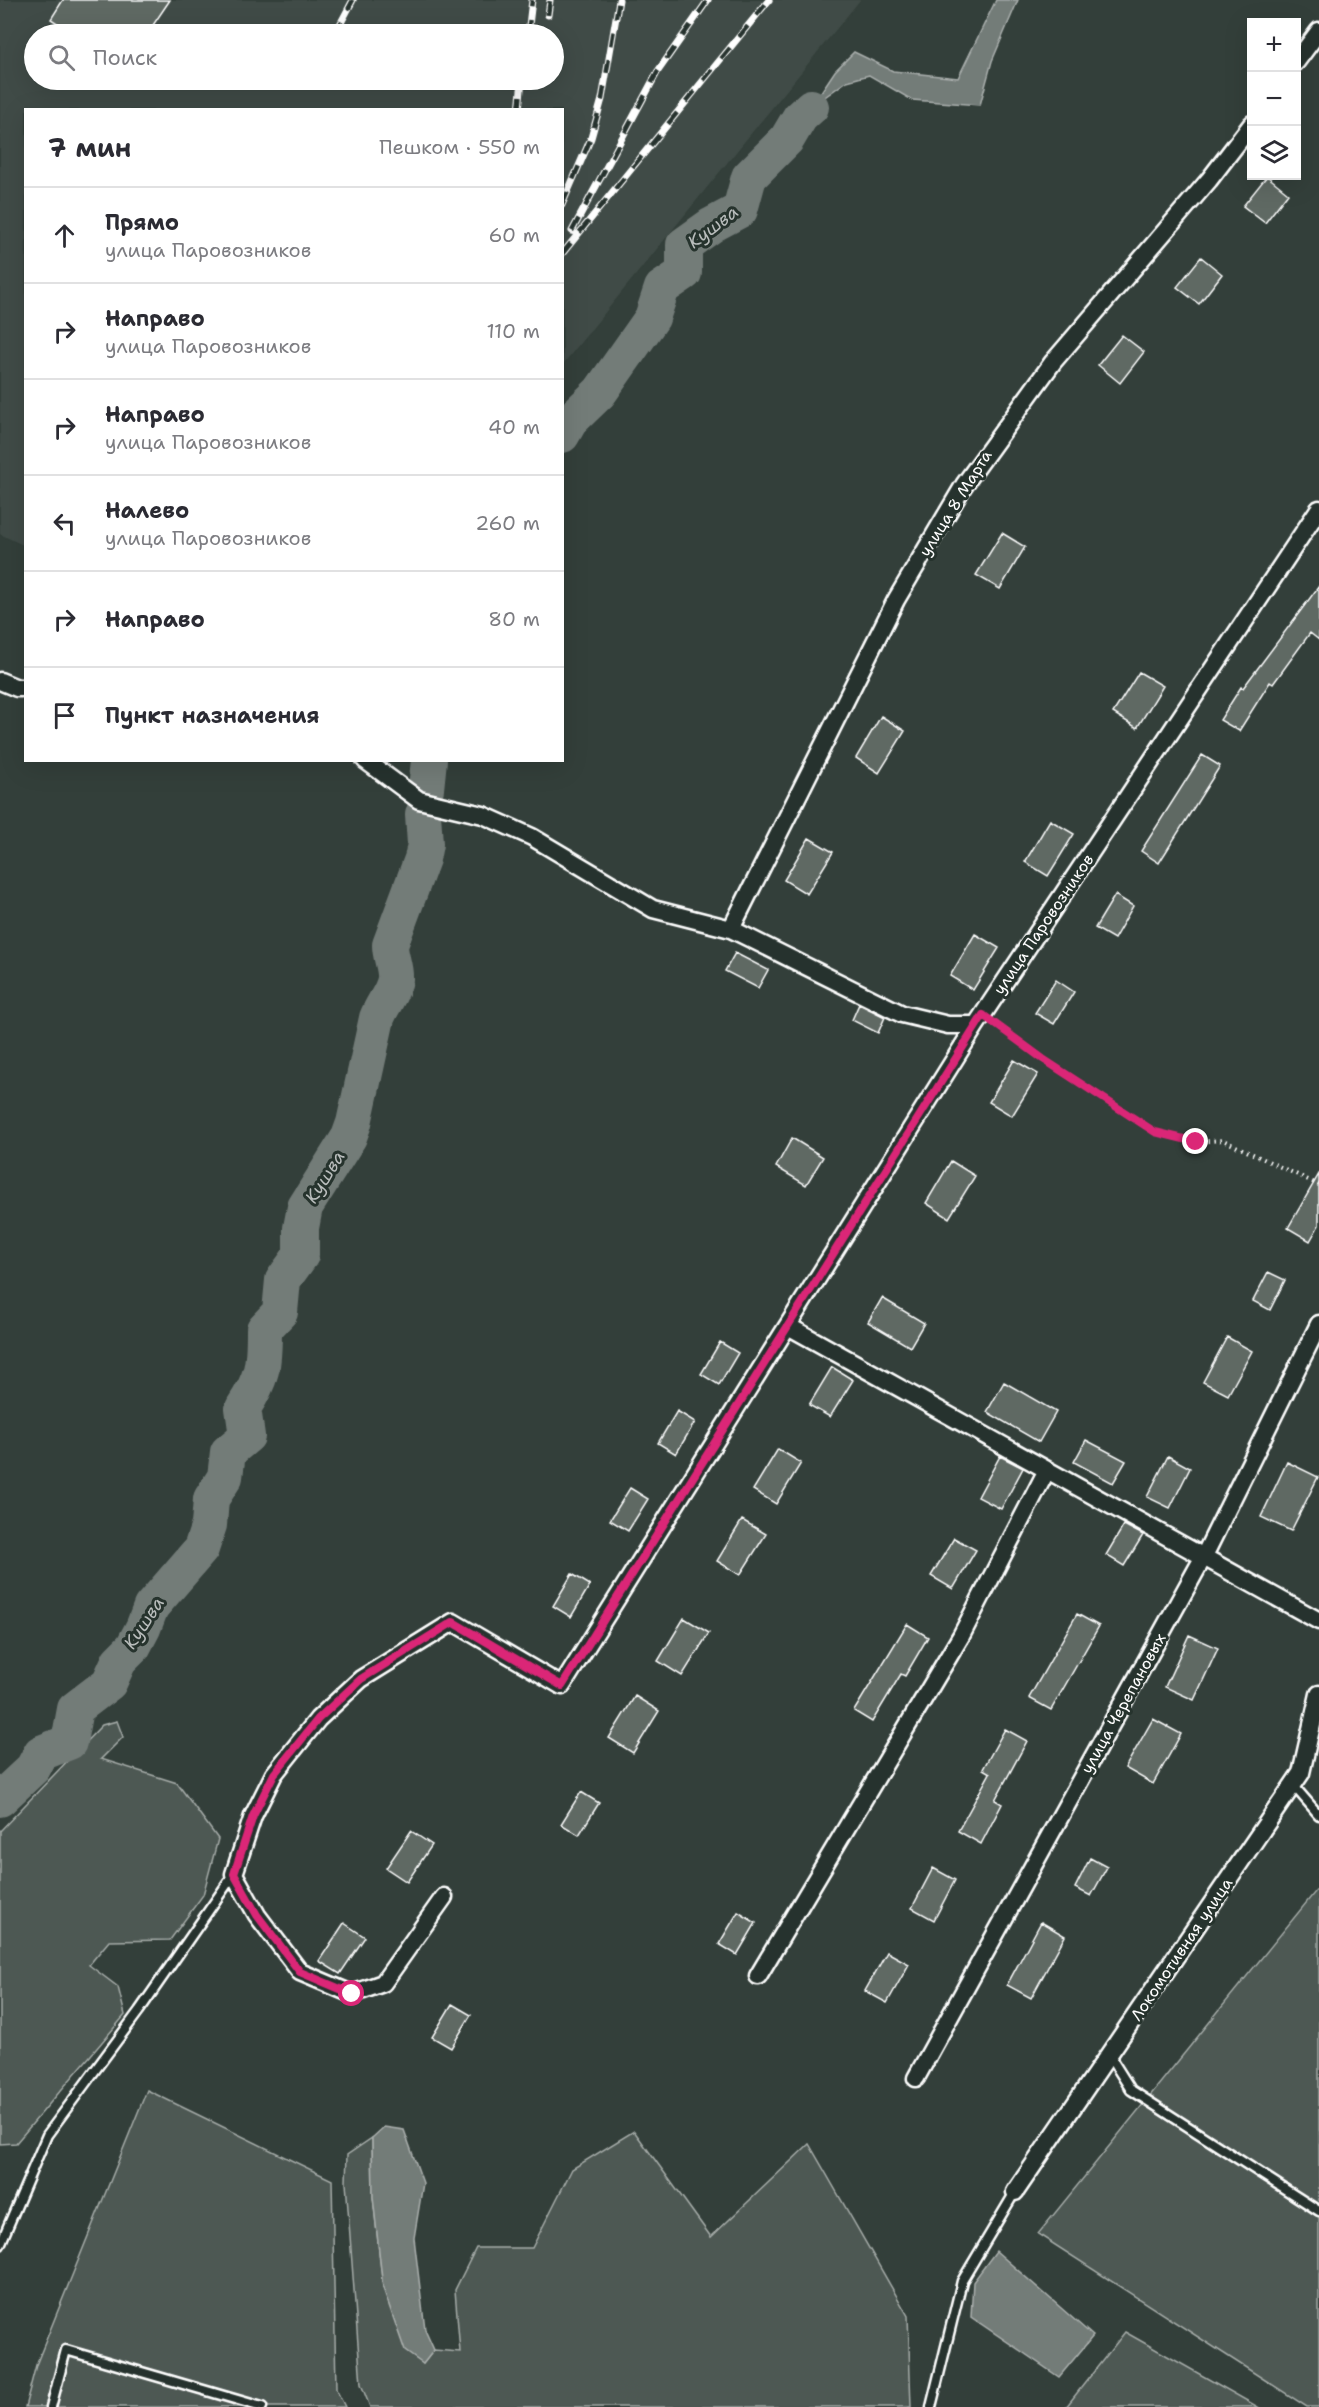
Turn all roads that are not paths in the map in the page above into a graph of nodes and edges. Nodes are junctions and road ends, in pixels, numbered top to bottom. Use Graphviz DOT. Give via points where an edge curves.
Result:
graph roads {
  1 [pos="1319,31"];
  2 [pos="1301,55"];
  3 [pos="1250,126"];
  4 [pos="1319,509"];
  5 [pos="0,681"];
  6 [pos="24,688"];
  7 [pos="368,762"];
  8 [pos="731,929"];
  9 [pos="979,1020"];
  10 [pos="1319,1324"];
  11 [pos="788,1326"];
  12 [pos="1047,1470"];
  13 [pos="1203,1556"];
  14 [pos="1319,1622"];
  15 [pos="1319,1694"];
  16 [pos="1293,1785"];
  17 [pos="1319,1815"];
  18 [pos="234,1874"];
  19 [pos="444,1897"];
  20 [pos="758,1976"];
  21 [pos="1108,2055"];
  22 [pos="916,2078"];
  23 [pos="1015,2192"];
  24 [pos="1319,2211"];
  25 [pos="0,2245"];
  26 [pos="51,2407"];
  27 [pos="262,2407"];
  28 [pos="931,2407"];
  1 -- 2 [label="street"];
  3 -- 8 [label="street, улица 8 Марта" via="1209,180 1053,362 964,485 896,600"];
  4 -- 9 [label="street, улица Паровозников"];
  5 -- 6 [label="street"];
  7 -- 8 [label="street" via="419,800 483,815 532,837 653,909"];
  8 -- 9 [label="street" via="902,1014 948,1024"];
  9 -- 11 [label="street, улица Паровозников"];
  10 -- 13 [label="street, улица Черепановых"];
  11 -- 12 [label="street"];
  11 -- 18 [label="street, улица Паровозников" via="562,1686 453,1622 361,1679 318,1719 274,1774 253,1816"];
  12 -- 13 [label="street"];
  12 -- 20 [label="street" via="961,1636"];
  13 -- 14 [label="street"];
  13 -- 22 [label="street, улица Черепановых"];
  15 -- 16 [label="street, Локомотивная улица" via="1301,1773"];
  16 -- 17 [label="lane"];
  16 -- 21 [label="street, Локомотивная улица"];
  18 -- 19 [label="street" via="257,1915 300,1972 352,1994 384,1983"];
  18 -- 25 [label="lane" via="47,2135"];
  21 -- 23 [label="street, Локомотивная улица"];
  21 -- 24 [label="lane" via="1131,2090"];
  23 -- 28 [label="lane" via="962,2282"];
  26 -- 27 [label="lane" via="66,2350"];
}
